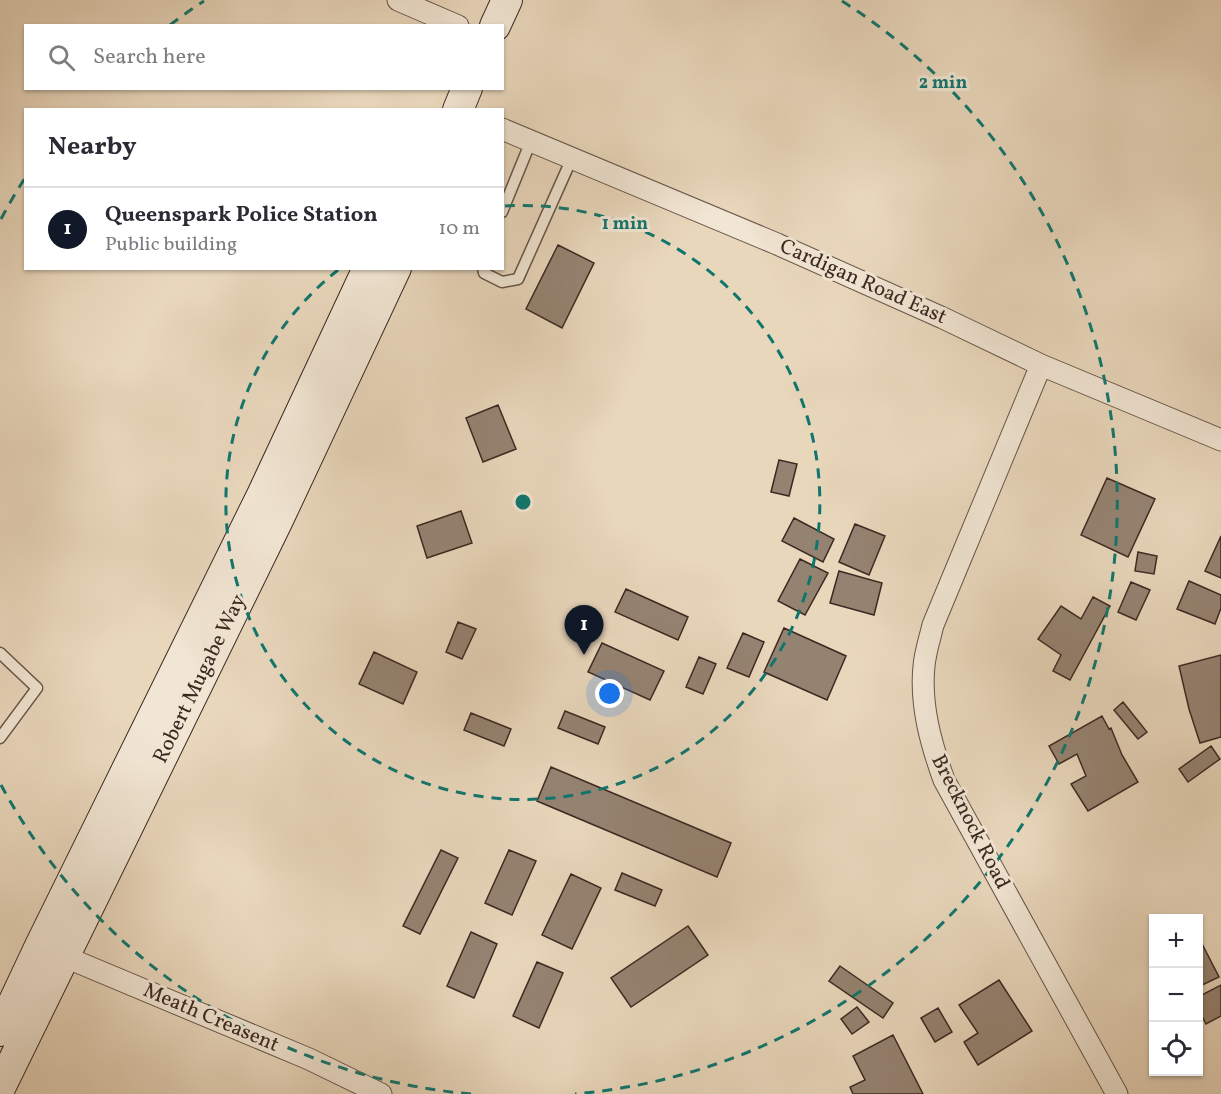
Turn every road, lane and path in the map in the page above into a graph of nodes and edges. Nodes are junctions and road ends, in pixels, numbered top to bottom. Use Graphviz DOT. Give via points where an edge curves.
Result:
graph roads {
  1 [pos="398,0"];
  2 [pos="507,0"];
  3 [pos="453,24"];
  4 [pos="496,24"];
  5 [pos="466,90"];
  6 [pos="459,108"];
  7 [pos="504,130"];
  8 [pos="531,141"];
  9 [pos="572,158"];
  10 [pos="504,207"];
  11 [pos="367,270"];
  12 [pos="395,270"];
  13 [pos="483,270"];
  14 [pos="1041,364"];
  15 [pos="1221,440"];
  16 [pos="0,653"];
  17 [pos="0,738"];
  18 [pos="52,951"];
  19 [pos="0,1031"];
  20 [pos="0,1088"];
  21 [pos="381,1094"];
  22 [pos="1117,1094"];
  1 -- 3 [label="street"];
  2 -- 4 [label="main road"];
  5 -- 6 [label="main road"];
  7 -- 8 [label="street, Cardigan Road East"];
  8 -- 9 [label="street, Cardigan Road East"];
  8 -- 10 [label="lane"];
  9 -- 13 [label="lane" via="518,279 502,282"];
  9 -- 14 [label="street, Cardigan Road East" via="777,244"];
  11 -- 18 [label="main road, Robert Mugabe Way"];
  12 -- 18 [label="main road, Robert Mugabe Way" via="273,531"];
  14 -- 15 [label="street, Cardigan Road East"];
  14 -- 22 [label="street, Brecknock Road" via="933,625 924,666 924,705 944,780"];
  16 -- 17 [label="lane" via="37,688"];
  18 -- 19 [label="main road, Robert Mugabe Way"];
  18 -- 20 [label="main road, Robert Mugabe Way"];
  18 -- 21 [label="street, Meath Creasent" via="309,1059"];
}
